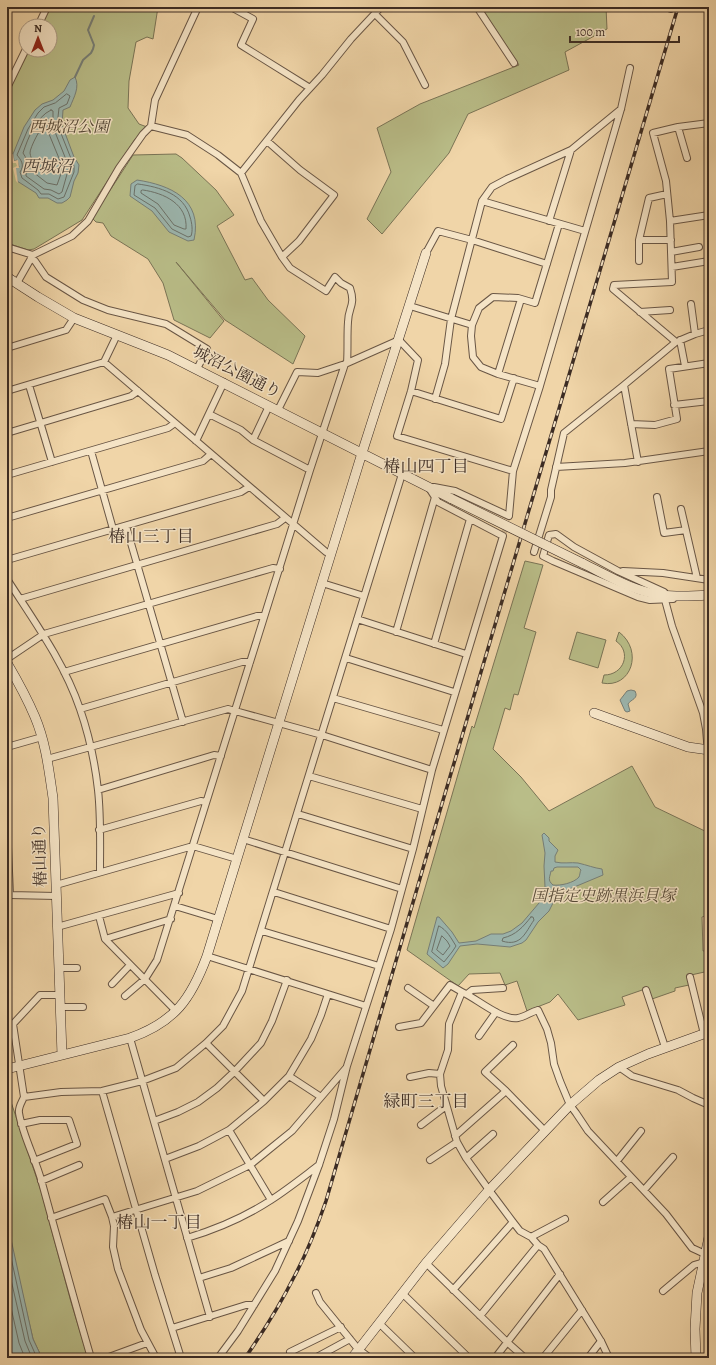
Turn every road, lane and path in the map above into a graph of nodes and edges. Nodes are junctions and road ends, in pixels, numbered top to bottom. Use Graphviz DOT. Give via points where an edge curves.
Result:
graph roads {
  1 [pos="47,7"];
  2 [pos="198,7"];
  3 [pos="231,7"];
  4 [pos="381,7"];
  5 [pos="477,7"];
  6 [pos="666,7"];
  7 [pos="672,7"];
  8 [pos="375,14"];
  9 [pos="42,18"];
  10 [pos="22,58"];
  11 [pos="514,63"];
  12 [pos="630,68"];
  13 [pos="425,85"];
  14 [pos="7,88"];
  15 [pos="310,88"];
  16 [pos="621,109"];
  17 [pos="709,123"];
  18 [pos="151,126"];
  19 [pos="678,127"];
  20 [pos="267,141"];
  21 [pos="571,150"];
  22 [pos="687,158"];
  23 [pos="241,173"];
  24 [pos="667,194"];
  25 [pos="482,201"];
  26 [pos="709,215"];
  27 [pos="549,221"];
  28 [pos="670,221"];
  29 [pos="559,224"];
  30 [pos="585,231"];
  31 [pos="472,240"];
  32 [pos="639,240"];
  33 [pos="671,240"];
  34 [pos="7,247"];
  35 [pos="699,247"];
  36 [pos="671,252"];
  37 [pos="426,253"];
  38 [pos="32,257"];
  39 [pos="282,257"];
  40 [pos="639,261"];
  41 [pos="709,261"];
  42 [pos="547,264"];
  43 [pos="672,267"];
  44 [pos="7,277"];
  45 [pos="17,283"];
  46 [pos="521,299"];
  47 [pos="691,304"];
  48 [pos="410,306"];
  49 [pos="670,310"];
  50 [pos="640,312"];
  51 [pos="74,318"];
  52 [pos="451,319"];
  53 [pos="472,325"];
  54 [pos="709,330"];
  55 [pos="695,334"];
  56 [pos="117,335"];
  57 [pos="399,340"];
  58 [pos="678,341"];
  59 [pos="7,348"];
  60 [pos="104,362"];
  61 [pos="346,363"];
  62 [pos="709,363"];
  63 [pos="685,366"];
  64 [pos="197,369"];
  65 [pos="498,374"];
  66 [pos="514,378"];
  67 [pos="224,382"];
  68 [pos="29,385"];
  69 [pos="624,385"];
  70 [pos="540,386"];
  71 [pos="7,391"];
  72 [pos="138,391"];
  73 [pos="411,391"];
  74 [pos="435,398"];
  75 [pos="709,401"];
  76 [pos="674,405"];
  77 [pos="269,406"];
  78 [pos="278,410"];
  79 [pos="209,414"];
  80 [pos="41,422"];
  81 [pos="175,423"];
  82 [pos="631,424"];
  83 [pos="7,433"];
  84 [pos="322,433"];
  85 [pos="253,440"];
  86 [pos="196,441"];
  87 [pos="91,451"];
  88 [pos="709,451"];
  89 [pos="362,453"];
  90 [pos="211,454"];
  91 [pos="52,462"];
  92 [pos="638,462"];
  93 [pos="556,467"];
  94 [pos="310,470"];
  95 [pos="513,471"];
  96 [pos="402,474"];
  97 [pos="7,475"];
  98 [pos="428,486"];
  99 [pos="249,487"];
  100 [pos="101,490"];
  101 [pos="435,498"];
  102 [pos="657,498"];
  103 [pos="681,509"];
  104 [pos="7,518"];
  105 [pos="285,518"];
  106 [pos="470,519"];
  107 [pos="293,525"];
  108 [pos="126,526"];
  109 [pos="112,529"];
  110 [pos="686,530"];
  111 [pos="534,552"];
  112 [pos="331,554"];
  113 [pos="7,560"];
  114 [pos="137,565"];
  115 [pos="280,569"];
  116 [pos="618,570"];
  117 [pos="697,578"];
  118 [pos="7,579"];
  119 [pos="709,580"];
  120 [pos="322,583"];
  121 [pos="709,595"];
  122 [pos="364,596"];
  123 [pos="669,598"];
  124 [pos="20,599"];
  125 [pos="148,604"];
  126 [pos="264,616"];
  127 [pos="357,619"];
  128 [pos="396,632"];
  129 [pos="44,634"];
  130 [pos="160,644"];
  131 [pos="434,644"];
  132 [pos="466,654"];
  133 [pos="346,658"];
  134 [pos="7,659"];
  135 [pos="250,662"];
  136 [pos="7,663"];
  137 [pos="64,672"];
  138 [pos="171,682"];
  139 [pos="454,692"];
  140 [pos="333,698"];
  141 [pos="80,709"];
  142 [pos="236,710"];
  143 [pos="594,713"];
  144 [pos="183,722"];
  145 [pos="279,723"];
  146 [pos="443,730"];
  147 [pos="322,735"];
  148 [pos="42,737"];
  149 [pos="7,747"];
  150 [pos="90,748"];
  151 [pos="708,750"];
  152 [pos="221,756"];
  153 [pos="47,758"];
  154 [pos="709,765"];
  155 [pos="432,770"];
  156 [pos="309,776"];
  157 [pos="98,790"];
  158 [pos="206,802"];
  159 [pos="422,809"];
  160 [pos="298,814"];
  161 [pos="7,824"];
  162 [pos="99,830"];
  163 [pos="243,839"];
  164 [pos="193,846"];
  165 [pos="413,849"];
  166 [pos="285,852"];
  167 [pos="237,859"];
  168 [pos="100,872"];
  169 [pos="56,885"];
  170 [pos="402,889"];
  171 [pos="274,892"];
  172 [pos="179,893"];
  173 [pos="56,896"];
  174 [pos="175,906"];
  175 [pos="99,916"];
  176 [pos="170,919"];
  177 [pos="218,919"];
  178 [pos="57,927"];
  179 [pos="391,928"];
  180 [pos="262,931"];
  181 [pos="104,939"];
  182 [pos="207,956"];
  183 [pos="130,965"];
  184 [pos="379,966"];
  185 [pos="58,968"];
  186 [pos="77,968"];
  187 [pos="250,969"];
  188 [pos="690,976"];
  189 [pos="145,979"];
  190 [pos="287,980"];
  191 [pos="112,984"];
  192 [pos="408,988"];
  193 [pos="503,988"];
  194 [pos="646,990"];
  195 [pos="464,993"];
  196 [pos="328,994"];
  197 [pos="59,995"];
  198 [pos="125,996"];
  199 [pos="366,1006"];
  200 [pos="434,1006"];
  201 [pos="60,1007"];
  202 [pos="83,1007"];
  203 [pos="176,1011"];
  204 [pos="496,1012"];
  205 [pos="399,1027"];
  206 [pos="706,1033"];
  207 [pos="479,1036"];
  208 [pos="130,1038"];
  209 [pos="206,1043"];
  210 [pos="513,1045"];
  211 [pos="665,1047"];
  212 [pos="62,1055"];
  213 [pos="20,1066"];
  214 [pos="347,1066"];
  215 [pos="619,1067"];
  216 [pos="8,1069"];
  217 [pos="234,1072"];
  218 [pos="440,1074"];
  219 [pos="289,1076"];
  220 [pos="410,1077"];
  221 [pos="142,1081"];
  222 [pos="102,1091"];
  223 [pos="506,1091"];
  224 [pos="24,1096"];
  225 [pos="321,1097"];
  226 [pos="264,1101"];
  227 [pos="709,1104"];
  228 [pos="570,1105"];
  229 [pos="446,1106"];
  230 [pos="154,1121"];
  231 [pos="22,1124"];
  232 [pos="422,1125"];
  233 [pos="229,1130"];
  234 [pos="546,1131"];
  235 [pos="641,1131"];
  236 [pos="493,1134"];
  237 [pos="456,1139"];
  238 [pos="673,1157"];
  239 [pos="466,1158"];
  240 [pos="165,1159"];
  241 [pos="430,1160"];
  242 [pos="34,1161"];
  243 [pos="617,1161"];
  244 [pos="79,1164"];
  245 [pos="250,1165"];
  246 [pos="319,1166"];
  247 [pos="631,1177"];
  248 [pos="41,1181"];
  249 [pos="489,1190"];
  250 [pos="644,1190"];
  251 [pos="176,1198"];
  252 [pos="271,1200"];
  253 [pos="603,1202"];
  254 [pos="136,1209"];
  255 [pos="112,1217"];
  256 [pos="51,1218"];
  257 [pos="565,1219"];
  258 [pos="513,1222"];
  259 [pos="530,1236"];
  260 [pos="709,1237"];
  261 [pos="187,1238"];
  262 [pos="289,1241"];
  263 [pos="538,1245"];
  264 [pos="704,1258"];
  265 [pos="426,1263"];
  266 [pos="560,1274"];
  267 [pos="199,1278"];
  268 [pos="453,1290"];
  269 [pos="663,1291"];
  270 [pos="316,1293"];
  271 [pos="402,1294"];
  272 [pos="254,1305"];
  273 [pos="582,1310"];
  274 [pos="480,1316"];
  275 [pos="210,1317"];
  276 [pos="379,1323"];
  277 [pos="341,1327"];
  278 [pos="172,1328"];
  279 [pos="350,1339"];
  280 [pos="601,1341"];
  281 [pos="507,1342"];
  282 [pos="147,1343"];
  283 [pos="358,1349"];
  284 [pos="91,1358"];
  285 [pos="106,1358"];
  286 [pos="154,1358"];
  287 [pos="181,1358"];
  288 [pos="218,1358"];
  289 [pos="293,1358"];
  290 [pos="316,1358"];
  291 [pos="352,1358"];
  292 [pos="370,1358"];
  293 [pos="416,1358"];
  294 [pos="469,1358"];
  295 [pos="495,1358"];
  296 [pos="525,1358"];
  297 [pos="544,1358"];
  298 [pos="588,1358"];
  299 [pos="609,1358"];
  300 [pos="696,1358"];
  1 -- 9 [label="street"];
  2 -- 18 [label="street" via="155,100"];
  3 -- 15 [label="street" via="254,19 241,45"];
  4 -- 8 [label="street"];
  5 -- 11 [label="street"];
  6 -- 7 [label="street"];
  8 -- 13 [label="street" via="403,42"];
  8 -- 15 [label="street"];
  10 -- 14 [label="street"];
  12 -- 16 [label="street"];
  15 -- 20 [label="street"];
  16 -- 21 [label="street"];
  16 -- 30 [label="street"];
  17 -- 19 [label="street"];
  18 -- 23 [label="street" via="187,135"];
  18 -- 38 [label="street" via="119,168 88,221 72,236"];
  19 -- 22 [label="street"];
  19 -- 24 [label="street" via="653,133"];
  20 -- 23 [label="street"];
  20 -- 39 [label="street" via="334,195 299,241"];
  21 -- 25 [label="street" via="497,184"];
  21 -- 27 [label="street"];
  23 -- 39 [label="street" via="261,221"];
  24 -- 28 [label="street"];
  24 -- 32 [label="street" via="649,198"];
  25 -- 27 [label="street"];
  25 -- 31 [label="street"];
  26 -- 28 [label="street"];
  27 -- 29 [label="street"];
  28 -- 33 [label="street"];
  29 -- 30 [label="street"];
  29 -- 42 [label="street"];
  30 -- 70 [label="street"];
  31 -- 37 [label="street" via="438,231"];
  31 -- 42 [label="street"];
  31 -- 52 [label="street"];
  32 -- 33 [label="street"];
  32 -- 40 [label="street"];
  33 -- 36 [label="street"];
  34 -- 38 [label="street"];
  35 -- 36 [label="street"];
  36 -- 43 [label="street"];
  37 -- 48 [label="street"];
  38 -- 45 [label="street"];
  38 -- 64 [label="street" via="46,277 82,300 108,310 166,324 207,349"];
  39 -- 61 [label="street" via="290,268 326,291 335,277 350,288 353,298 348,320 349,345"];
  41 -- 43 [label="street"];
  42 -- 46 [label="street" via="535,303"];
  43 -- 50 [label="street" via="672,282 614,285 613,289"];
  44 -- 45 [label="street, 城沼公園通り"];
  45 -- 51 [label="street, 城沼公園通り"];
  46 -- 53 [label="street" via="493,297 478,308"];
  46 -- 65 [label="street"];
  47 -- 55 [label="street"];
  48 -- 52 [label="street"];
  48 -- 57 [label="street"];
  49 -- 50 [label="street"];
  50 -- 58 [label="street"];
  51 -- 56 [label="street, 城沼公園通り"];
  51 -- 59 [label="street" via="66,330"];
  52 -- 53 [label="street"];
  52 -- 74 [label="street" via="445,364"];
  53 -- 65 [label="street" via="473,357 482,367"];
  54 -- 55 [label="street"];
  55 -- 58 [label="street"];
  56 -- 60 [label="street"];
  56 -- 64 [label="street, 城沼公園通り"];
  57 -- 61 [label="street"];
  57 -- 73 [label="street" via="418,360"];
  57 -- 89 [label="street"];
  58 -- 63 [label="street"];
  58 -- 69 [label="street"];
  60 -- 68 [label="street"];
  60 -- 72 [label="street"];
  61 -- 78 [label="street" via="318,373 297,372"];
  61 -- 84 [label="street"];
  62 -- 63 [label="street"];
  63 -- 76 [label="street" via="669,369"];
  64 -- 67 [label="street, 城沼公園通り"];
  65 -- 66 [label="street"];
  66 -- 70 [label="street"];
  66 -- 74 [label="street" via="501,419"];
  67 -- 77 [label="street, 城沼公園通り"];
  67 -- 79 [label="street"];
  68 -- 71 [label="street"];
  68 -- 80 [label="street"];
  69 -- 82 [label="street"];
  69 -- 93 [label="street" via="564,433"];
  70 -- 95 [label="street"];
  72 -- 80 [label="street" via="131,396"];
  72 -- 81 [label="street"];
  73 -- 74 [label="street"];
  73 -- 95 [label="street" via="397,436"];
  75 -- 76 [label="street"];
  76 -- 82 [label="street" via="677,419 655,425"];
  77 -- 78 [label="street, 城沼公園通り"];
  77 -- 85 [label="street"];
  78 -- 84 [label="street, 城沼公園通り"];
  79 -- 85 [label="street" via="241,430"];
  79 -- 86 [label="street"];
  80 -- 83 [label="street"];
  80 -- 91 [label="street"];
  81 -- 86 [label="street"];
  81 -- 87 [label="street" via="168,428"];
  82 -- 92 [label="street"];
  84 -- 89 [label="street, 城沼公園通り"];
  84 -- 94 [label="street"];
  85 -- 94 [label="street"];
  86 -- 90 [label="street"];
  87 -- 91 [label="street"];
  87 -- 100 [label="street"];
  88 -- 92 [label="street"];
  89 -- 96 [label="street, 城沼公園通り"];
  89 -- 112 [label="street"];
  90 -- 99 [label="street"];
  90 -- 100 [label="street" via="203,461"];
  91 -- 97 [label="street"];
  92 -- 93 [label="street"];
  93 -- 111 [label="street" via="551,498"];
  94 -- 107 [label="street"];
  95 -- 98 [label="street" via="509,516 455,491"];
  96 -- 98 [label="street, 城沼公園通り"];
  96 -- 122 [label="street"];
  98 -- 101 [label="street"];
  98 -- 123 [label="street, 城沼公園通り, bridge" via="582,563 636,588"];
  99 -- 105 [label="street"];
  99 -- 108 [label="street" via="241,492"];
  100 -- 104 [label="street"];
  100 -- 109 [label="street"];
  101 -- 106 [label="street"];
  101 -- 128 [label="street"];
  102 -- 110 [label="street" via="664,533"];
  103 -- 110 [label="street"];
  105 -- 107 [label="street"];
  105 -- 114 [label="street" via="277,524"];
  106 -- 131 [label="street"];
  106 -- 132 [label="street" via="503,536"];
  107 -- 112 [label="street"];
  107 -- 115 [label="street"];
  108 -- 109 [label="street"];
  108 -- 114 [label="street"];
  109 -- 113 [label="street"];
  110 -- 117 [label="street"];
  112 -- 120 [label="street"];
  114 -- 124 [label="street"];
  114 -- 125 [label="street"];
  115 -- 125 [label="street" via="273,568"];
  115 -- 126 [label="street"];
  116 -- 117 [label="street"];
  116 -- 123 [label="street"];
  116 -- 123 [label="street" via="574,547 556,534 549,535 543,556 638,597 650,600"];
  117 -- 119 [label="street"];
  118 -- 124 [label="street"];
  120 -- 122 [label="street"];
  120 -- 145 [label="street"];
  121 -- 123 [label="street"];
  122 -- 127 [label="street"];
  123 -- 151 [label="street" via="672,626 703,713"];
  124 -- 129 [label="street"];
  125 -- 129 [label="street"];
  125 -- 130 [label="street"];
  126 -- 130 [label="street"];
  126 -- 135 [label="street"];
  127 -- 128 [label="street"];
  127 -- 133 [label="street"];
  128 -- 131 [label="street"];
  129 -- 134 [label="street"];
  129 -- 137 [label="street"];
  130 -- 137 [label="street"];
  130 -- 138 [label="street"];
  131 -- 132 [label="street"];
  132 -- 139 [label="street"];
  133 -- 139 [label="street"];
  133 -- 140 [label="street"];
  135 -- 138 [label="street"];
  135 -- 142 [label="street"];
  136 -- 148 [label="street, 椿山通り" via="20,684"];
  137 -- 141 [label="street"];
  138 -- 141 [label="street"];
  138 -- 144 [label="street"];
  139 -- 146 [label="street"];
  140 -- 146 [label="street"];
  140 -- 147 [label="street"];
  141 -- 150 [label="street"];
  142 -- 144 [label="street" via="228,709"];
  142 -- 145 [label="street"];
  142 -- 152 [label="street"];
  143 -- 151 [label="street" via="688,747"];
  144 -- 150 [label="street"];
  145 -- 147 [label="street"];
  145 -- 163 [label="street"];
  146 -- 155 [label="street"];
  147 -- 155 [label="street"];
  147 -- 156 [label="street"];
  148 -- 149 [label="street"];
  148 -- 153 [label="street, 椿山通り"];
  150 -- 153 [label="street"];
  150 -- 157 [label="street"];
  151 -- 154 [label="street"];
  152 -- 157 [label="street" via="214,755"];
  152 -- 158 [label="street"];
  153 -- 169 [label="street, 椿山通り" via="53,798"];
  155 -- 159 [label="street"];
  156 -- 159 [label="street"];
  156 -- 160 [label="street"];
  157 -- 162 [label="street"];
  158 -- 162 [label="street" via="201,801"];
  158 -- 164 [label="street"];
  159 -- 165 [label="street"];
  160 -- 165 [label="street"];
  160 -- 166 [label="street"];
  161 -- 173 [label="street" via="10,896"];
  162 -- 168 [label="street"];
  163 -- 166 [label="street"];
  163 -- 167 [label="street"];
  164 -- 167 [label="street"];
  164 -- 168 [label="street"];
  164 -- 172 [label="street"];
  165 -- 170 [label="street"];
  166 -- 170 [label="street"];
  166 -- 171 [label="street"];
  167 -- 177 [label="street"];
  168 -- 169 [label="street"];
  169 -- 173 [label="street, 椿山通り"];
  170 -- 179 [label="street"];
  171 -- 179 [label="street"];
  171 -- 180 [label="street"];
  172 -- 174 [label="street"];
  172 -- 175 [label="street"];
  173 -- 178 [label="street, 椿山通り"];
  174 -- 176 [label="street"];
  174 -- 177 [label="street"];
  175 -- 178 [label="street"];
  175 -- 181 [label="street"];
  176 -- 181 [label="street"];
  176 -- 189 [label="street" via="157,960"];
  177 -- 182 [label="street"];
  178 -- 185 [label="street, 椿山通り"];
  179 -- 184 [label="street"];
  180 -- 184 [label="street"];
  180 -- 187 [label="street"];
  181 -- 183 [label="street"];
  182 -- 187 [label="street"];
  182 -- 203 [label="street" via="191,993"];
  183 -- 189 [label="street"];
  183 -- 191 [label="street"];
  184 -- 199 [label="street"];
  185 -- 186 [label="street"];
  185 -- 197 [label="street, 椿山通り"];
  187 -- 190 [label="street"];
  187 -- 209 [label="street" via="234,1008 223,1026"];
  188 -- 206 [label="street"];
  189 -- 198 [label="street"];
  189 -- 203 [label="street"];
  190 -- 196 [label="street"];
  190 -- 217 [label="street" via="261,1043"];
  192 -- 200 [label="street"];
  193 -- 195 [label="street"];
  194 -- 211 [label="street"];
  195 -- 200 [label="street" via="450,985"];
  195 -- 204 [label="street"];
  195 -- 218 [label="street" via="449,1024 448,1050"];
  196 -- 199 [label="street"];
  196 -- 219 [label="street" via="311,1039"];
  197 -- 201 [label="street, 椿山通り"];
  197 -- 213 [label="street" via="40,995 13,1024"];
  199 -- 214 [label="street"];
  200 -- 205 [label="street" via="421,1024"];
  201 -- 202 [label="street"];
  201 -- 212 [label="street, 椿山通り"];
  203 -- 208 [label="street" via="154,1028"];
  204 -- 207 [label="street"];
  204 -- 228 [label="street" via="518,1018 538,1010 547,1029 554,1064"];
  206 -- 211 [label="street"];
  208 -- 212 [label="street"];
  208 -- 221 [label="street"];
  209 -- 217 [label="street"];
  209 -- 221 [label="street" via="176,1068"];
  210 -- 223 [label="street" via="485,1072"];
  211 -- 215 [label="street"];
  212 -- 213 [label="street"];
  213 -- 216 [label="street"];
  213 -- 224 [label="street"];
  214 -- 225 [label="street"];
  214 -- 246 [label="street"];
  215 -- 227 [label="street" via="632,1076 678,1090"];
  215 -- 228 [label="street"];
  217 -- 226 [label="street"];
  217 -- 230 [label="street" via="198,1102"];
  218 -- 220 [label="street" via="429,1073"];
  218 -- 229 [label="street"];
  219 -- 225 [label="street"];
  219 -- 226 [label="street"];
  221 -- 222 [label="street"];
  221 -- 230 [label="street"];
  222 -- 224 [label="street"];
  222 -- 254 [label="street"];
  223 -- 234 [label="street"];
  223 -- 237 [label="street"];
  224 -- 231 [label="street" via="19,1112"];
  225 -- 245 [label="street" via="292,1131"];
  226 -- 233 [label="street"];
  228 -- 234 [label="street"];
  228 -- 243 [label="street" via="588,1131"];
  229 -- 232 [label="street"];
  229 -- 237 [label="street"];
  230 -- 240 [label="street"];
  231 -- 242 [label="street"];
  231 -- 242 [label="street" via="40,1120 69,1120 77,1144"];
  233 -- 240 [label="street" via="199,1146"];
  233 -- 245 [label="street"];
  234 -- 249 [label="street"];
  235 -- 243 [label="street"];
  236 -- 239 [label="street"];
  237 -- 239 [label="street"];
  237 -- 241 [label="street"];
  238 -- 250 [label="street"];
  239 -- 249 [label="street"];
  240 -- 251 [label="street"];
  242 -- 248 [label="street"];
  243 -- 247 [label="street"];
  244 -- 248 [label="street"];
  245 -- 251 [label="street" via="197,1191"];
  245 -- 252 [label="street"];
  246 -- 252 [label="street"];
  246 -- 262 [label="street"];
  247 -- 250 [label="street"];
  247 -- 253 [label="street"];
  248 -- 256 [label="street"];
  249 -- 258 [label="street"];
  249 -- 265 [label="street"];
  250 -- 264 [label="street" via="692,1248"];
  251 -- 254 [label="street"];
  251 -- 261 [label="street"];
  252 -- 261 [label="street" via="215,1229"];
  254 -- 255 [label="street"];
  254 -- 278 [label="street"];
  255 -- 256 [label="street" via="105,1200"];
  255 -- 282 [label="street" via="113,1247 118,1269"];
  256 -- 284 [label="street"];
  257 -- 259 [label="street"];
  258 -- 259 [label="street" via="520,1231"];
  258 -- 268 [label="street"];
  259 -- 263 [label="street"];
  260 -- 264 [label="street"];
  261 -- 267 [label="street"];
  262 -- 267 [label="street" via="231,1268"];
  262 -- 272 [label="street" via="275,1271"];
  263 -- 266 [label="street" via="544,1249"];
  263 -- 274 [label="street"];
  264 -- 269 [label="street"];
  264 -- 300 [label="street" via="696,1307"];
  265 -- 268 [label="street"];
  265 -- 271 [label="street"];
  266 -- 273 [label="street"];
  266 -- 281 [label="street"];
  267 -- 275 [label="street"];
  268 -- 274 [label="street"];
  270 -- 277 [label="street" via="320,1302"];
  271 -- 276 [label="street"];
  271 -- 294 [label="street"];
  272 -- 275 [label="street" via="246,1305"];
  272 -- 288 [label="street"];
  273 -- 280 [label="street"];
  273 -- 297 [label="street"];
  274 -- 281 [label="street"];
  275 -- 278 [label="street"];
  276 -- 283 [label="street"];
  276 -- 293 [label="street"];
  277 -- 279 [label="street"];
  277 -- 289 [label="street" via="290,1352"];
  278 -- 287 [label="street"];
  279 -- 283 [label="street"];
  279 -- 290 [label="street"];
  280 -- 298 [label="street"];
  280 -- 299 [label="street"];
  281 -- 295 [label="street"];
  281 -- 296 [label="street"];
  282 -- 285 [label="street"];
  282 -- 286 [label="street"];
  283 -- 291 [label="street"];
  283 -- 292 [label="street"];
}
